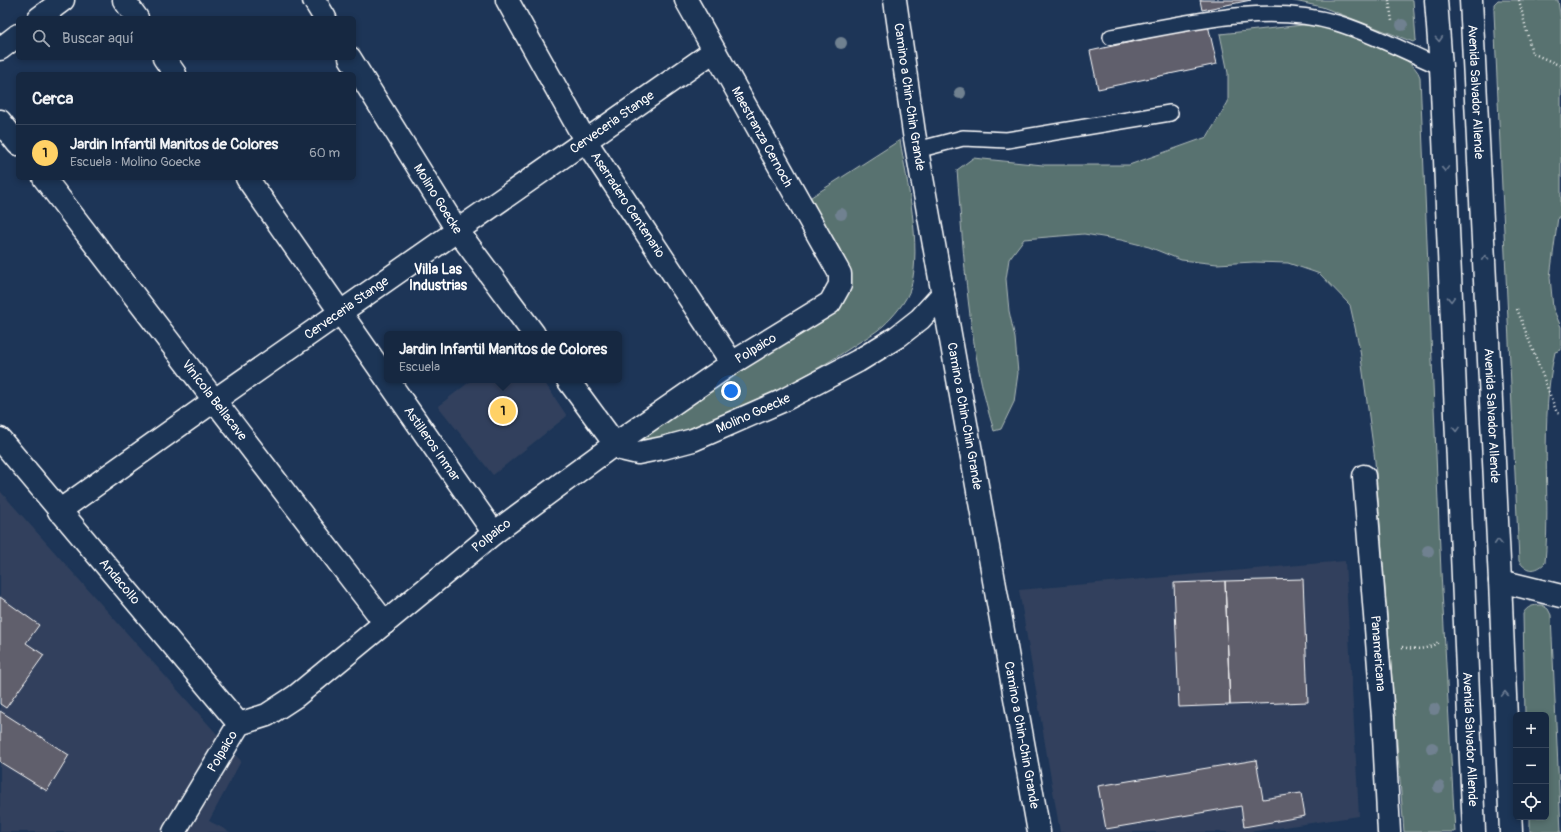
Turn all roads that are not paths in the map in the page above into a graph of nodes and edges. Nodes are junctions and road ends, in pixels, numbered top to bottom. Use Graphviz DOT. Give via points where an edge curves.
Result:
graph roads {
  1 [pos="62,0"];
  2 [pos="124,0"];
  3 [pos="314,0"];
  4 [pos="507,0"];
  5 [pos="686,0"];
  6 [pos="895,0"];
  7 [pos="1436,0"];
  8 [pos="1471,0"];
  9 [pos="42,16"];
  10 [pos="136,16"];
  11 [pos="324,16"];
  12 [pos="16,37"];
  13 [pos="1111,37"];
  14 [pos="0,49"];
  15 [pos="714,51"];
  16 [pos="165,60"];
  17 [pos="351,60"];
  18 [pos="1441,67"];
  19 [pos="174,72"];
  20 [pos="1170,113"];
  21 [pos="0,121"];
  22 [pos="585,140"];
  23 [pos="16,141"];
  24 [pos="918,150"];
  25 [pos="46,180"];
  26 [pos="248,180"];
  27 [pos="457,230"];
  28 [pos="840,274"];
  29 [pos="943,294"];
  30 [pos="340,313"];
  31 [pos="532,331"];
  32 [pos="732,363"];
  33 [pos="384,376"];
  34 [pos="389,383"];
  35 [pos="570,383"];
  36 [pos="214,400"];
  37 [pos="0,439"];
  38 [pos="615,444"];
  39 [pos="1364,476"];
  40 [pos="60,511"];
  41 [pos="494,533"];
  42 [pos="1500,581"];
  43 [pos="1561,596"];
  44 [pos="385,623"];
  45 [pos="240,724"];
  46 [pos="174,832"];
  47 [pos="1039,832"];
  48 [pos="1389,832"];
  49 [pos="1474,832"];
  50 [pos="1511,832"];
  1 -- 9 [label="main road"];
  2 -- 10 [label="main road"];
  3 -- 11 [label="main road"];
  4 -- 22 [label="main road, Aserradero Centenario"];
  5 -- 15 [label="main road, Maestranza Cernoch"];
  6 -- 24 [label="main road, Camino a Chin-Chin Grande"];
  7 -- 18 [label="main road, Avenida Salvador Allende, one-way"];
  42 -- 8 [label="main road, Avenida Salvador Allende, one-way"];
  12 -- 14 [label="main road"];
  13 -- 18 [label="lane" via="1221,17 1293,16 1336,23 1399,47"];
  15 -- 22 [label="main road, Cerveceria Stange"];
  15 -- 28 [label="main road, Maestranza Cernoch"];
  16 -- 19 [label="main road"];
  17 -- 27 [label="main road, Molino Goecke"];
  18 -- 49 [label="main road, Avenida Salvador Allende, one-way"];
  20 -- 24 [label="lane" via="1007,140 963,138"];
  21 -- 23 [label="main road"];
  22 -- 27 [label="main road, Cerveceria Stange"];
  22 -- 32 [label="main road, Aserradero Centenario"];
  24 -- 29 [label="main road, Camino a Chin-Chin Grande"];
  25 -- 36 [label="main road, Vinícola Bellacave"];
  26 -- 30 [label="main road, Astilleros Inmar"];
  27 -- 30 [label="main road, Cerveceria Stange"];
  27 -- 31 [label="main road, Molino Goecke"];
  28 -- 32 [label="main road, Polpaico" via="840,285 830,303"];
  29 -- 38 [label="main road, Molino Goecke" via="920,319 897,337 782,401 693,440 663,448 638,453 621,449"];
  29 -- 47 [label="main road, Camino a Chin-Chin Grande"];
  30 -- 33 [label="main road, Astilleros Inmar"];
  30 -- 36 [label="main road, Cerveceria Stange"];
  32 -- 38 [label="main road, Polpaico"];
  34 -- 41 [label="main road, Astilleros Inmar"];
  35 -- 38 [label="main road"];
  36 -- 40 [label="main road, Cerveceria Stange"];
  36 -- 44 [label="main road, Vinícola Bellacave"];
  37 -- 40 [label="main road, Andacollo"];
  38 -- 41 [label="main road, Polpaico"];
  39 -- 48 [label="main road, Panamericana" via="1383,717"];
  40 -- 45 [label="main road, Andacollo"];
  41 -- 44 [label="main road, Polpaico"];
  42 -- 43 [label="main road"];
  50 -- 42 [label="main road, Avenida Salvador Allende, one-way"];
  44 -- 45 [label="main road, Polpaico" via="296,696 267,715"];
  45 -- 46 [label="main road, Polpaico"];
}
